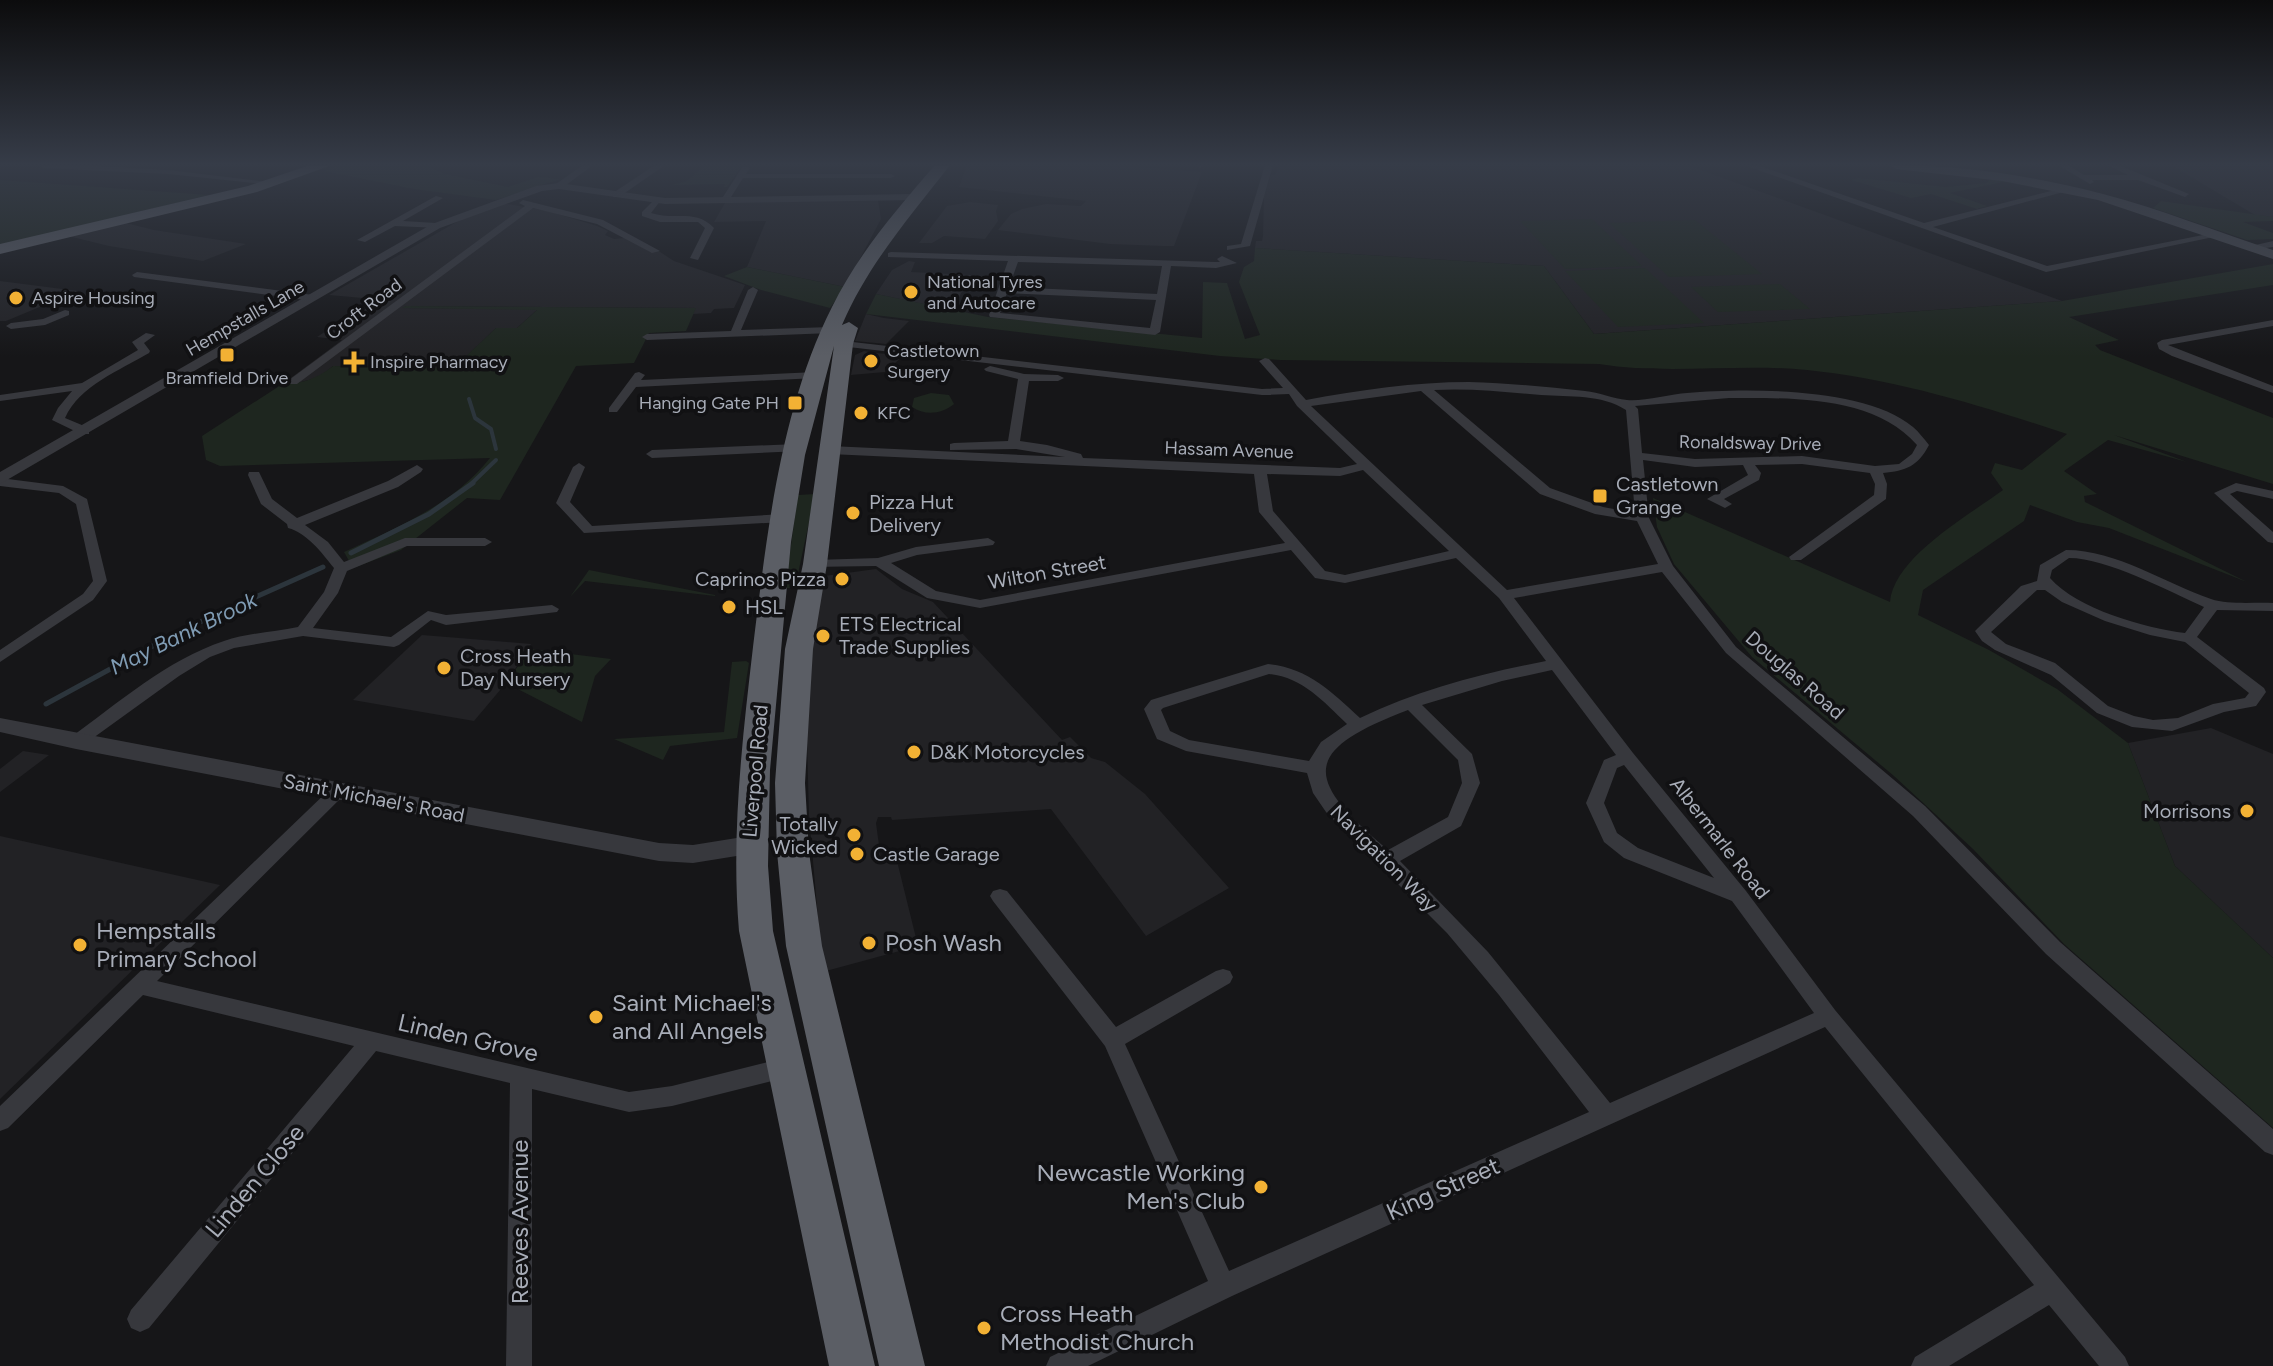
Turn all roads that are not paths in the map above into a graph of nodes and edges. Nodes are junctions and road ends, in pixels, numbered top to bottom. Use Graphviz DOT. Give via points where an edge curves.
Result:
graph roads {
  1 [pos="83,229"];
  2 [pos="383,229"];
  3 [pos="431,229"];
  4 [pos="500,229"];
  5 [pos="614,229"];
  6 [pos="710,229"];
  7 [pos="895,229"];
  8 [pos="902,229"];
  9 [pos="1251,229"];
  10 [pos="1933,229"];
  11 [pos="2200,229"];
  12 [pos="625,233"];
  13 [pos="2218,235"];
  14 [pos="609,237"];
  15 [pos="362,240"];
  16 [pos="2273,244"];
  17 [pos="2252,247"];
  18 [pos="1230,248"];
  19 [pos="0,249"];
  20 [pos="655,251"];
  21 [pos="693,255"];
  22 [pos="891,255"];
  23 [pos="2273,255"];
  24 [pos="1014,259"];
  25 [pos="1222,259"];
  26 [pos="1167,264"];
  27 [pos="137,275"];
  28 [pos="753,290"];
  29 [pos="1003,290"];
  30 [pos="1161,297"];
  31 [pos="313,298"];
  32 [pos="849,312"];
  33 [pos="65,313"];
  34 [pos="2273,323"];
  35 [pos="5,326"];
  36 [pos="735,333"];
  37 [pos="0,335"];
  38 [pos="150,335"];
  39 [pos="647,337"];
  40 [pos="972,359"];
  41 [pos="1265,361"];
  42 [pos="1095,372"];
  43 [pos="816,375"];
  44 [pos="1024,377"];
  45 [pos="293,382"];
  46 [pos="86,386"];
  47 [pos="1423,387"];
  48 [pos="2273,390"];
  49 [pos="0,398"];
  50 [pos="1295,398"];
  51 [pos="1626,404"];
  52 [pos="613,410"];
  53 [pos="85,431"];
  54 [pos="1014,443"];
  55 [pos="797,448"];
  56 [pos="830,450"];
  57 [pos="652,454"];
  58 [pos="934,455"];
  59 [pos="1638,456"];
  60 [pos="1745,460"];
  61 [pos="1089,462"];
  62 [pos="1366,466"];
  63 [pos="579,467"];
  64 [pos="417,469"];
  65 [pos="1260,470"];
  66 [pos="1875,470"];
  67 [pos="254,475"];
  68 [pos="0,480"];
  69 [pos="2273,495"];
  70 [pos="1725,504"];
  71 [pos="783,518"];
  72 [pos="1642,518"];
  73 [pos="293,525"];
  74 [pos="2273,539"];
  75 [pos="485,542"];
  76 [pos="988,542"];
  77 [pos="1294,545"];
  78 [pos="1458,553"];
  79 [pos="1796,557"];
  80 [pos="879,562"];
  81 [pos="815,564"];
  82 [pos="1666,567"];
  83 [pos="341,568"];
  84 [pos="2046,586"];
  85 [pos="1504,595"];
  86 [pos="2213,605"];
  87 [pos="2273,607"];
  88 [pos="552,609"];
  89 [pos="303,631"];
  90 [pos="2189,638"];
  91 [pos="0,657"];
  92 [pos="1556,664"];
  93 [pos="2266,692"];
  94 [pos="1410,703"];
  95 [pos="0,725"];
  96 [pos="1360,727"];
  97 [pos="76,742"];
  98 [pos="1627,757"];
  99 [pos="1315,768"];
  100 [pos="337,792"];
  101 [pos="772,845"];
  102 [pos="1387,859"];
  103 [pos="1000,896"];
  104 [pos="1739,896"];
  105 [pos="1223,977"];
  106 [pos="141,986"];
  107 [pos="1828,1016"];
  108 [pos="1113,1040"];
  109 [pos="370,1042"];
  110 [pos="784,1068"];
  111 [pos="521,1078"];
  112 [pos="1606,1116"];
  113 [pos="0,1121"];
  114 [pos="2273,1144"];
  115 [pos="1223,1287"];
  116 [pos="2053,1288"];
  117 [pos="140,1319"];
  118 [pos="519,1366"];
  119 [pos="852,1366"];
  120 [pos="902,1366"];
  121 [pos="1059,1366"];
  122 [pos="1924,1366"];
  123 [pos="2116,1366"];
  1 -- 19 [label="highway"];
  2 -- 15 [label="street"];
  3 -- 31 [label="street, Hempstalls Lane"];
  4 -- 45 [label="street, Croft Road"];
  5 -- 12 [label="street"];
  6 -- 21 [label="street"];
  7 -- 32 [label="highway, Liverpool Road" via="888,232"];
  8 -- 22 [label="highway, Liverpool Road"];
  9 -- 18 [label="street" via="1245,246"];
  10 -- 13 [label="street" via="2046,269"];
  11 -- 13 [label="main road"];
  12 -- 14 [label="street"];
  12 -- 20 [label="street"];
  13 -- 17 [label="main road"];
  16 -- 17 [label="street"];
  17 -- 23 [label="main road"];
  22 -- 24 [label="street"];
  22 -- 32 [label="highway, Liverpool Road"];
  24 -- 26 [label="street"];
  24 -- 29 [label="street"];
  25 -- 26 [label="street" via="1232,263"];
  26 -- 30 [label="street"];
  27 -- 31 [label="street"];
  28 -- 36 [label="street"];
  29 -- 30 [label="street"];
  29 -- 30 [label="street" via="994,315 1155,332"];
  31 -- 53 [label="street, Hempstalls Lane"];
  32 -- 36 [label="street"];
  32 -- 40 [label="street"];
  32 -- 43 [label="highway, Liverpool Road"];
  32 -- 56 [label="highway, Liverpool Road"];
  33 -- 35 [label="street" via="45,322"];
  34 -- 48 [label="street" via="2162,343 2176,354"];
  35 -- 37 [label="street"];
  36 -- 39 [label="street"];
  38 -- 46 [label="street" via="137,342 145,351"];
  40 -- 42 [label="street"];
  40 -- 44 [label="street"];
  41 -- 50 [label="street, Albermarle Road"];
  42 -- 44 [label="street"];
  42 -- 50 [label="street"];
  43 -- 52 [label="street" via="637,378"];
  43 -- 55 [label="highway, Liverpool Road"];
  44 -- 54 [label="street"];
  46 -- 49 [label="street"];
  46 -- 53 [label="street" via="62,406 58,420"];
  47 -- 50 [label="street"];
  47 -- 51 [label="street" via="1576,394"];
  47 -- 72 [label="street" via="1545,491 1600,511"];
  50 -- 62 [label="street, Albermarle Road"];
  51 -- 59 [label="street, Douglas Road" via="1632,409"];
  51 -- 66 [label="street, Ronaldsway Drive" via="1749,394 1846,403 1906,427 1923,445 1903,467"];
  53 -- 68 [label="street, Hempstalls Lane"];
  54 -- 58 [label="street, Hassam Avenue" via="950,448"];
  54 -- 61 [label="street, Hassam Avenue" via="1056,449"];
  55 -- 56 [label="highway"];
  55 -- 57 [label="street"];
  55 -- 71 [label="highway, Liverpool Road"];
  56 -- 58 [label="street, Hassam Avenue"];
  56 -- 81 [label="highway, Liverpool Road"];
  58 -- 61 [label="street, Hassam Avenue"];
  59 -- 60 [label="street, Ronaldsway Drive" via="1695,463"];
  59 -- 72 [label="street, Douglas Road"];
  60 -- 66 [label="street, Ronaldsway Drive" via="1802,460"];
  60 -- 70 [label="street" via="1754,477 1714,499"];
  61 -- 65 [label="street, Hassam Avenue"];
  62 -- 65 [label="street, Hassam Avenue" via="1340,472"];
  62 -- 78 [label="street, Albermarle Road"];
  63 -- 71 [label="street" via="563,503 589,530"];
  64 -- 73 [label="street"];
  65 -- 77 [label="street" via="1263,506"];
  66 -- 79 [label="street" via="1881,496"];
  67 -- 73 [label="street" via="266,501"];
  68 -- 91 [label="street" via="63,490 82,502 100,581 88,597"];
  69 -- 74 [label="street" via="2236,487 2221,493"];
  71 -- 101 [label="highway, Liverpool Road" via="756,744"];
  72 -- 82 [label="street, Douglas Road"];
  73 -- 83 [label="street" via="323,545"];
  75 -- 83 [label="street" via="405,542"];
  76 -- 80 [label="street" via="916,551"];
  77 -- 78 [label="street" via="1320,575 1339,580"];
  77 -- 80 [label="street, Wilton Street" via="980,604 932,595"];
  78 -- 85 [label="street, Albermarle Road"];
  80 -- 81 [label="street"];
  81 -- 101 [label="highway, Liverpool Road" via="799,649 790,783"];
  82 -- 85 [label="street"];
  82 -- 114 [label="street, Douglas Road" via="1731,650 1919,811 2053,948"];
  83 -- 89 [label="street" via="331,593"];
  84 -- 86 [label="street" via="2045,568 2066,554 2082,554"];
  84 -- 90 [label="street" via="2145,632"];
  84 -- 93 [label="street" via="2026,589 1983,631 1985,636 2043,663 2116,715 2172,725 2250,702"];
  85 -- 92 [label="street, Albermarle Road"];
  86 -- 87 [label="street"];
  86 -- 90 [label="street"];
  88 -- 89 [label="street" via="446,620 428,615 394,642"];
  89 -- 97 [label="street" via="205,654"];
  90 -- 93 [label="street"];
  92 -- 94 [label="street" via="1491,676"];
  92 -- 98 [label="street, Albermarle Road"];
  94 -- 96 [label="street"];
  94 -- 102 [label="street" via="1466,758 1471,783 1455,821"];
  95 -- 97 [label="street, Saint Michael's Road"];
  96 -- 99 [label="street" via="1321,752"];
  96 -- 99 [label="street" via="1303,678 1280,669 1152,709 1163,735 1186,745"];
  97 -- 100 [label="street, Saint Michael's Road"];
  98 -- 104 [label="street, Albermarle Road"];
  98 -- 104 [label="street" via="1610,764 1595,803 1610,837 1631,853"];
  99 -- 102 [label="street, Navigation Way" via="1323,799"];
  100 -- 101 [label="street, Saint Michael's Road" via="674,854"];
  100 -- 106 [label="street"];
  101 -- 110 [label="highway, Liverpool Road" via="749,879"];
  101 -- 120 [label="highway, Liverpool Road" via="804,946"];
  102 -- 112 [label="street, Navigation Way" via="1479,955"];
  103 -- 108 [label="street"];
  104 -- 107 [label="street, Albermarle Road"];
  105 -- 108 [label="street"];
  106 -- 109 [label="street, Linden Grove"];
  106 -- 113 [label="street"];
  107 -- 112 [label="street, King Street"];
  107 -- 116 [label="street, Albermarle Road"];
  108 -- 115 [label="street"];
  109 -- 111 [label="street, Linden Grove"];
  109 -- 117 [label="street, Linden Close"];
  110 -- 111 [label="street, Linden Grove" via="629,1102"];
  110 -- 119 [label="highway, Liverpool Road"];
  111 -- 118 [label="street, Reeves Avenue"];
  112 -- 115 [label="street, King Street"];
  115 -- 121 [label="street, King Street"];
  116 -- 122 [label="street"];
  116 -- 123 [label="street, Albermarle Road"];
}
